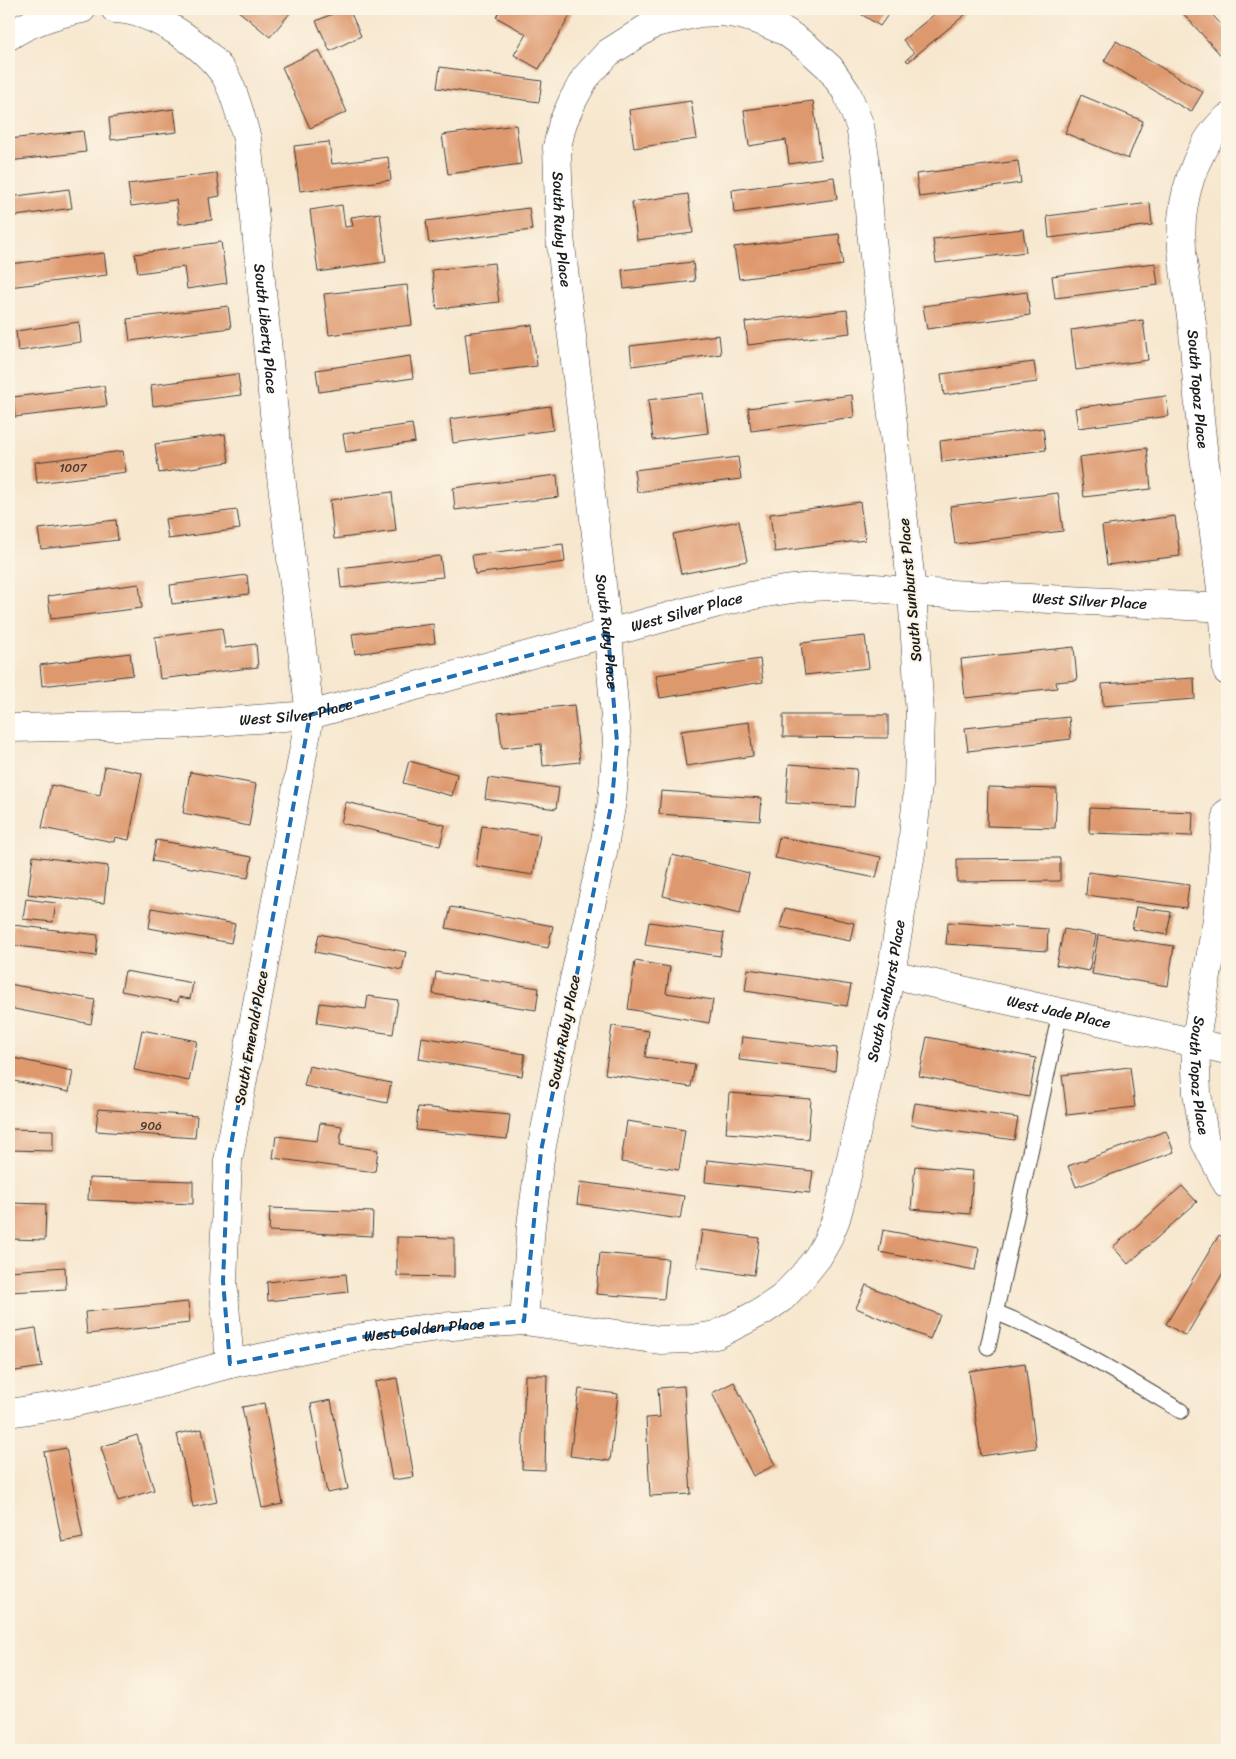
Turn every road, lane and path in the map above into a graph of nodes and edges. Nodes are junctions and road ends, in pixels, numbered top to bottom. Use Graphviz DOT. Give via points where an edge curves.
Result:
graph roads {
  1 [pos="82,9"];
  2 [pos="115,9"];
  3 [pos="699,13"];
  4 [pos="9,36"];
  5 [pos="1227,118"];
  6 [pos="912,592"];
  7 [pos="1225,608"];
  8 [pos="608,634"];
  9 [pos="1227,671"];
  10 [pos="310,715"];
  11 [pos="9,728"];
  12 [pos="1227,813"];
  13 [pos="891,974"];
  14 [pos="1060,1013"];
  15 [pos="1195,1044"];
  16 [pos="1227,1050"];
  17 [pos="1227,1184"];
  18 [pos="818,1257"];
  19 [pos="996,1312"];
  20 [pos="524,1321"];
  21 [pos="988,1346"];
  22 [pos="230,1364"];
  23 [pos="1181,1411"];
  24 [pos="9,1413"];
  1 -- 4 [label="street" via="52,15"];
  2 -- 10 [label="street, South Liberty Place" via="154,19 180,32 200,48 224,74 240,113 247,139 277,443"];
  3 -- 6 [label="street, South Sunburst Place" via="741,15 786,32 830,68 847,93 860,126"];
  3 -- 8 [label="street, South Ruby Place" via="655,23 608,53 585,78 572,100 558,147 560,237"];
  5 -- 7 [label="street, South Topaz Place" via="1207,143 1192,172 1182,221 1202,439"];
  6 -- 7 [label="street, West Silver Place"];
  6 -- 8 [label="street, West Silver Place" via="861,586 764,592"];
  6 -- 13 [label="street, South Sunburst Place" via="920,715 918,784 912,847"];
  7 -- 9 [label="street, South Topaz Place"];
  8 -- 10 [label="street, West Silver Place"];
  8 -- 20 [label="street, South Ruby Place" via="617,742 612,801 541,1151 531,1225"];
  10 -- 11 [label="street, West Silver Place" via="175,725"];
  10 -- 22 [label="street, South Emerald Place" via="228,1161 222,1281"];
  12 -- 15 [label="street, South Topaz Place" via="1217,919"];
  13 -- 14 [label="street, West Jade Place"];
  13 -- 18 [label="street, South Sunburst Place" via="845,1185 836,1219"];
  14 -- 15 [label="street, West Jade Place"];
  14 -- 19 [label="lane"];
  15 -- 16 [label="street, West Jade Place"];
  15 -- 17 [label="street, South Topaz Place" via="1197,1093 1205,1142"];
  18 -- 20 [label="street, West Golden Place" via="782,1298 716,1335 660,1340"];
  19 -- 21 [label="lane"];
  19 -- 23 [label="lane" via="1090,1357"];
  20 -- 22 [label="street, West Golden Place" via="368,1336"];
  22 -- 24 [label="street, West Golden Place" via="68,1404"];
}
